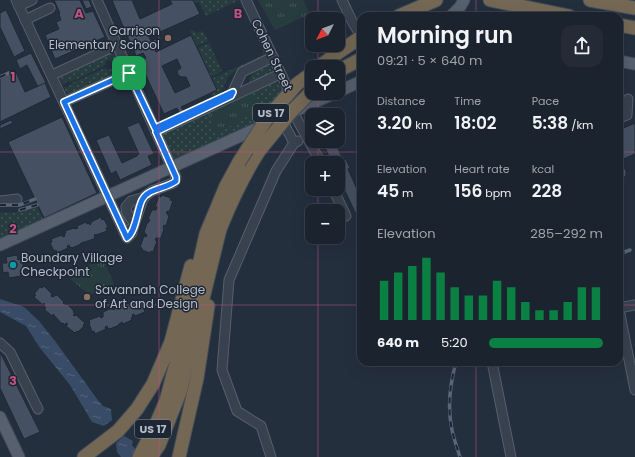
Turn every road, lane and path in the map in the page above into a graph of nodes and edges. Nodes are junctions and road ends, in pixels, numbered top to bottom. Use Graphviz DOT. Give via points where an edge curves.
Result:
graph roads {
  1 [pos="32,0"];
  2 [pos="97,0"];
  3 [pos="246,0"];
  4 [pos="342,0"];
  5 [pos="436,0"];
  6 [pos="590,0"];
  7 [pos="492,1"];
  8 [pos="17,3"];
  9 [pos="50,8"];
  10 [pos="635,8"];
  11 [pos="408,12"];
  12 [pos="548,12"];
  13 [pos="25,20"];
  14 [pos="623,27"];
  15 [pos="635,29"];
  16 [pos="357,30"];
  17 [pos="623,30"];
  18 [pos="357,39"];
  19 [pos="117,45"];
  20 [pos="272,57"];
  21 [pos="328,60"];
  22 [pos="357,61"];
  23 [pos="623,62"];
  24 [pos="635,64"];
  25 [pos="345,67"];
  26 [pos="129,73"];
  27 [pos="280,74"];
  28 [pos="52,75"];
  29 [pos="305,78"];
  30 [pos="357,83"];
  31 [pos="345,89"];
  32 [pos="232,94"];
  33 [pos="305,98"];
  34 [pos="628,99"];
  35 [pos="320,100"];
  36 [pos="64,102"];
  37 [pos="296,111"];
  38 [pos="623,116"];
  39 [pos="281,118"];
  40 [pos="156,130"];
  41 [pos="305,134"];
  42 [pos="305,138"];
  43 [pos="294,143"];
  44 [pos="172,167"];
  45 [pos="108,196"];
  46 [pos="145,196"];
  47 [pos="336,196"];
  48 [pos="17,199"];
  49 [pos="0,201"];
  50 [pos="217,208"];
  51 [pos="346,216"];
  52 [pos="134,226"];
  53 [pos="0,245"];
  54 [pos="214,253"];
  55 [pos="635,305"];
  56 [pos="623,308"];
  57 [pos="623,329"];
  58 [pos="0,343"];
  59 [pos="493,366"];
  60 [pos="635,390"];
  61 [pos="170,405"];
  62 [pos="38,409"];
  63 [pos="0,417"];
  64 [pos="19,457"];
  65 [pos="84,457"];
  66 [pos="139,457"];
  67 [pos="151,457"];
  68 [pos="179,457"];
  69 [pos="271,457"];
  70 [pos="511,457"];
  1 -- 8 [label="street"];
  2 -- 19 [label="street"];
  3 -- 20 [label="street, Cohen Street"];
  4 -- 16 [label="street"];
  5 -- 11 [label="highway"];
  6 -- 10 [label="highway"];
  7 -- 12 [label="highway"];
  8 -- 13 [label="street"];
  9 -- 13 [label="street"];
  13 -- 28 [label="street"];
  14 -- 15 [label="highway"];
  15 -- 17 [label="highway"];
  18 -- 21 [label="highway"];
  19 -- 26 [label="street"];
  19 -- 28 [label="street"];
  20 -- 27 [label="street, Cohen Street"];
  20 -- 32 [label="street" via="242,72"];
  22 -- 25 [label="highway"];
  23 -- 24 [label="main road"];
  26 -- 36 [label="street"];
  26 -- 40 [label="street"];
  27 -- 32 [label="street"];
  27 -- 37 [label="street, Cohen Street"];
  28 -- 36 [label="street"];
  29 -- 50 [label="highway, US 17, bridge" via="268,117 239,162"];
  30 -- 31 [label="main road"];
  32 -- 40 [label="street"];
  33 -- 54 [label="highway, US 17, bridge" via="249,166 228,207"];
  34 -- 38 [label="street" via="627,115"];
  35 -- 37 [label="main road"];
  36 -- 45 [label="street"];
  37 -- 39 [label="main road"];
  37 -- 41 [label="street, Cohen Street"];
  39 -- 43 [label="street"];
  39 -- 44 [label="main road"];
  40 -- 44 [label="street"];
  42 -- 43 [label="street"];
  43 -- 69 [label="street" via="276,171 229,280 222,370 237,411 262,426"];
  44 -- 45 [label="main road"];
  44 -- 46 [label="street" via="176,181"];
  45 -- 52 [label="street" via="125,235"];
  45 -- 53 [label="main road"];
  46 -- 52 [label="street"];
  46 -- 52 [label="street" via="131,201 126,207"];
  47 -- 51 [label="street"];
  48 -- 49 [label="street"];
  50 -- 61 [label="highway, US 17" via="206,234"];
  50 -- 65 [label="highway" via="198,241 171,342 153,384 137,409 118,431"];
  54 -- 61 [label="highway, US 17" via="180,392"];
  54 -- 68 [label="highway" via="204,339"];
  55 -- 56 [label="street"];
  57 -- 60 [label="street"];
  58 -- 62 [label="street" via="10,352"];
  59 -- 70 [label="street"];
  61 -- 66 [label="highway, US 17"];
  61 -- 67 [label="highway, US 17" via="159,445"];
  63 -- 64 [label="main road"];
}
